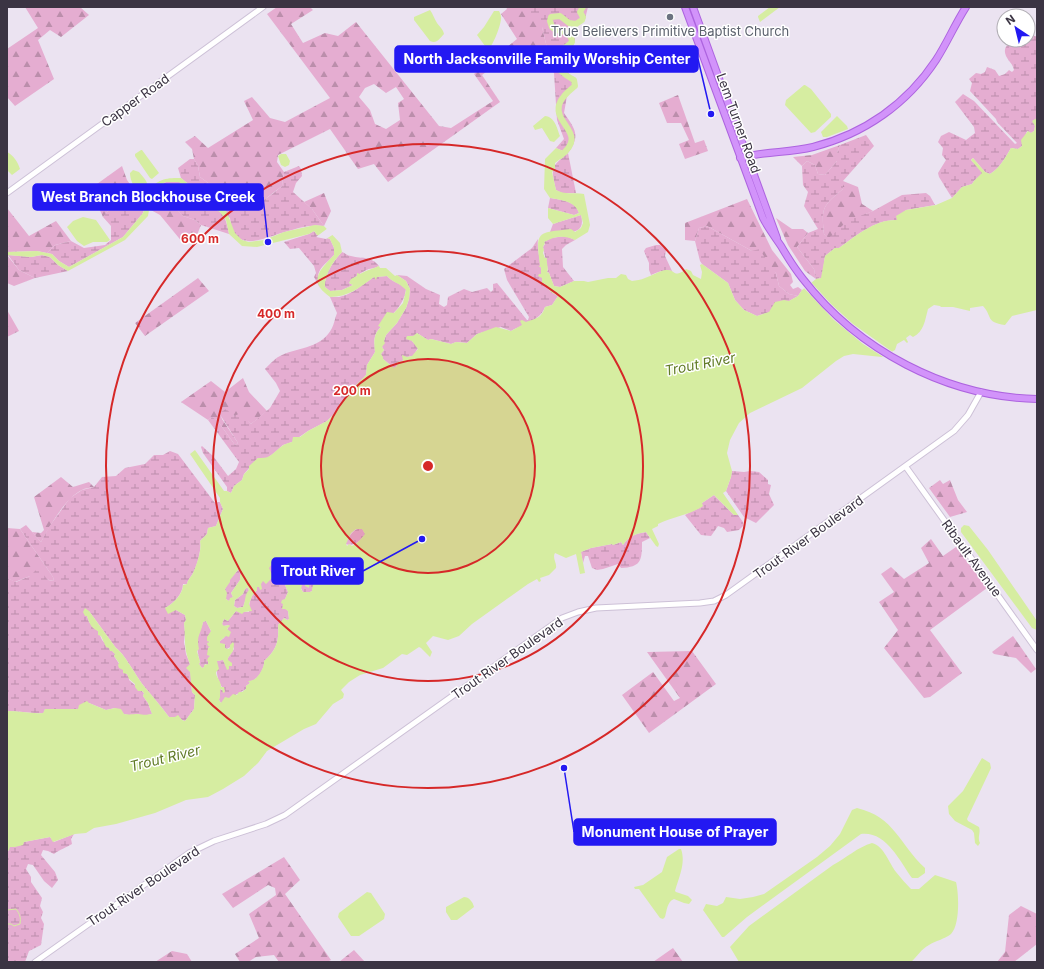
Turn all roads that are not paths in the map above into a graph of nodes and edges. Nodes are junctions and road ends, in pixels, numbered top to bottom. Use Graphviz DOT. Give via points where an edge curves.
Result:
graph roads {
  1 [pos="263,7"];
  2 [pos="685,7"];
  3 [pos="693,7"];
  4 [pos="966,7"];
  5 [pos="747,156"];
  6 [pos="740,158"];
  7 [pos="7,193"];
  8 [pos="779,243"];
  9 [pos="982,392"];
  10 [pos="1037,399"];
  11 [pos="906,467"];
  12 [pos="1037,650"];
  13 [pos="35,962"];
  1 -- 7 [label="street, Capper Road"];
  2 -- 6 [label="main road, Lem Turner Road"];
  3 -- 5 [label="main road, Lem Turner Road"];
  4 -- 5 [label="main road" via="941,53 925,76 905,98 878,119 853,133 802,150"];
  5 -- 6 [label="main road"];
  5 -- 8 [label="main road, Lem Turner Road"];
  6 -- 8 [label="main road, Lem Turner Road" via="763,218"];
  8 -- 9 [label="main road, Lem Turner Road" via="803,279 824,303 859,335 892,357 934,378"];
  9 -- 10 [label="main road, Lem Turner Road"];
  9 -- 11 [label="street, Trout River Boulevard" via="968,415 954,431"];
  11 -- 12 [label="street, Ribault Avenue"];
  11 -- 13 [label="street, Trout River Boulevard" via="721,598 693,604 596,608 562,618 285,815 266,824 214,840 189,853"];
}
